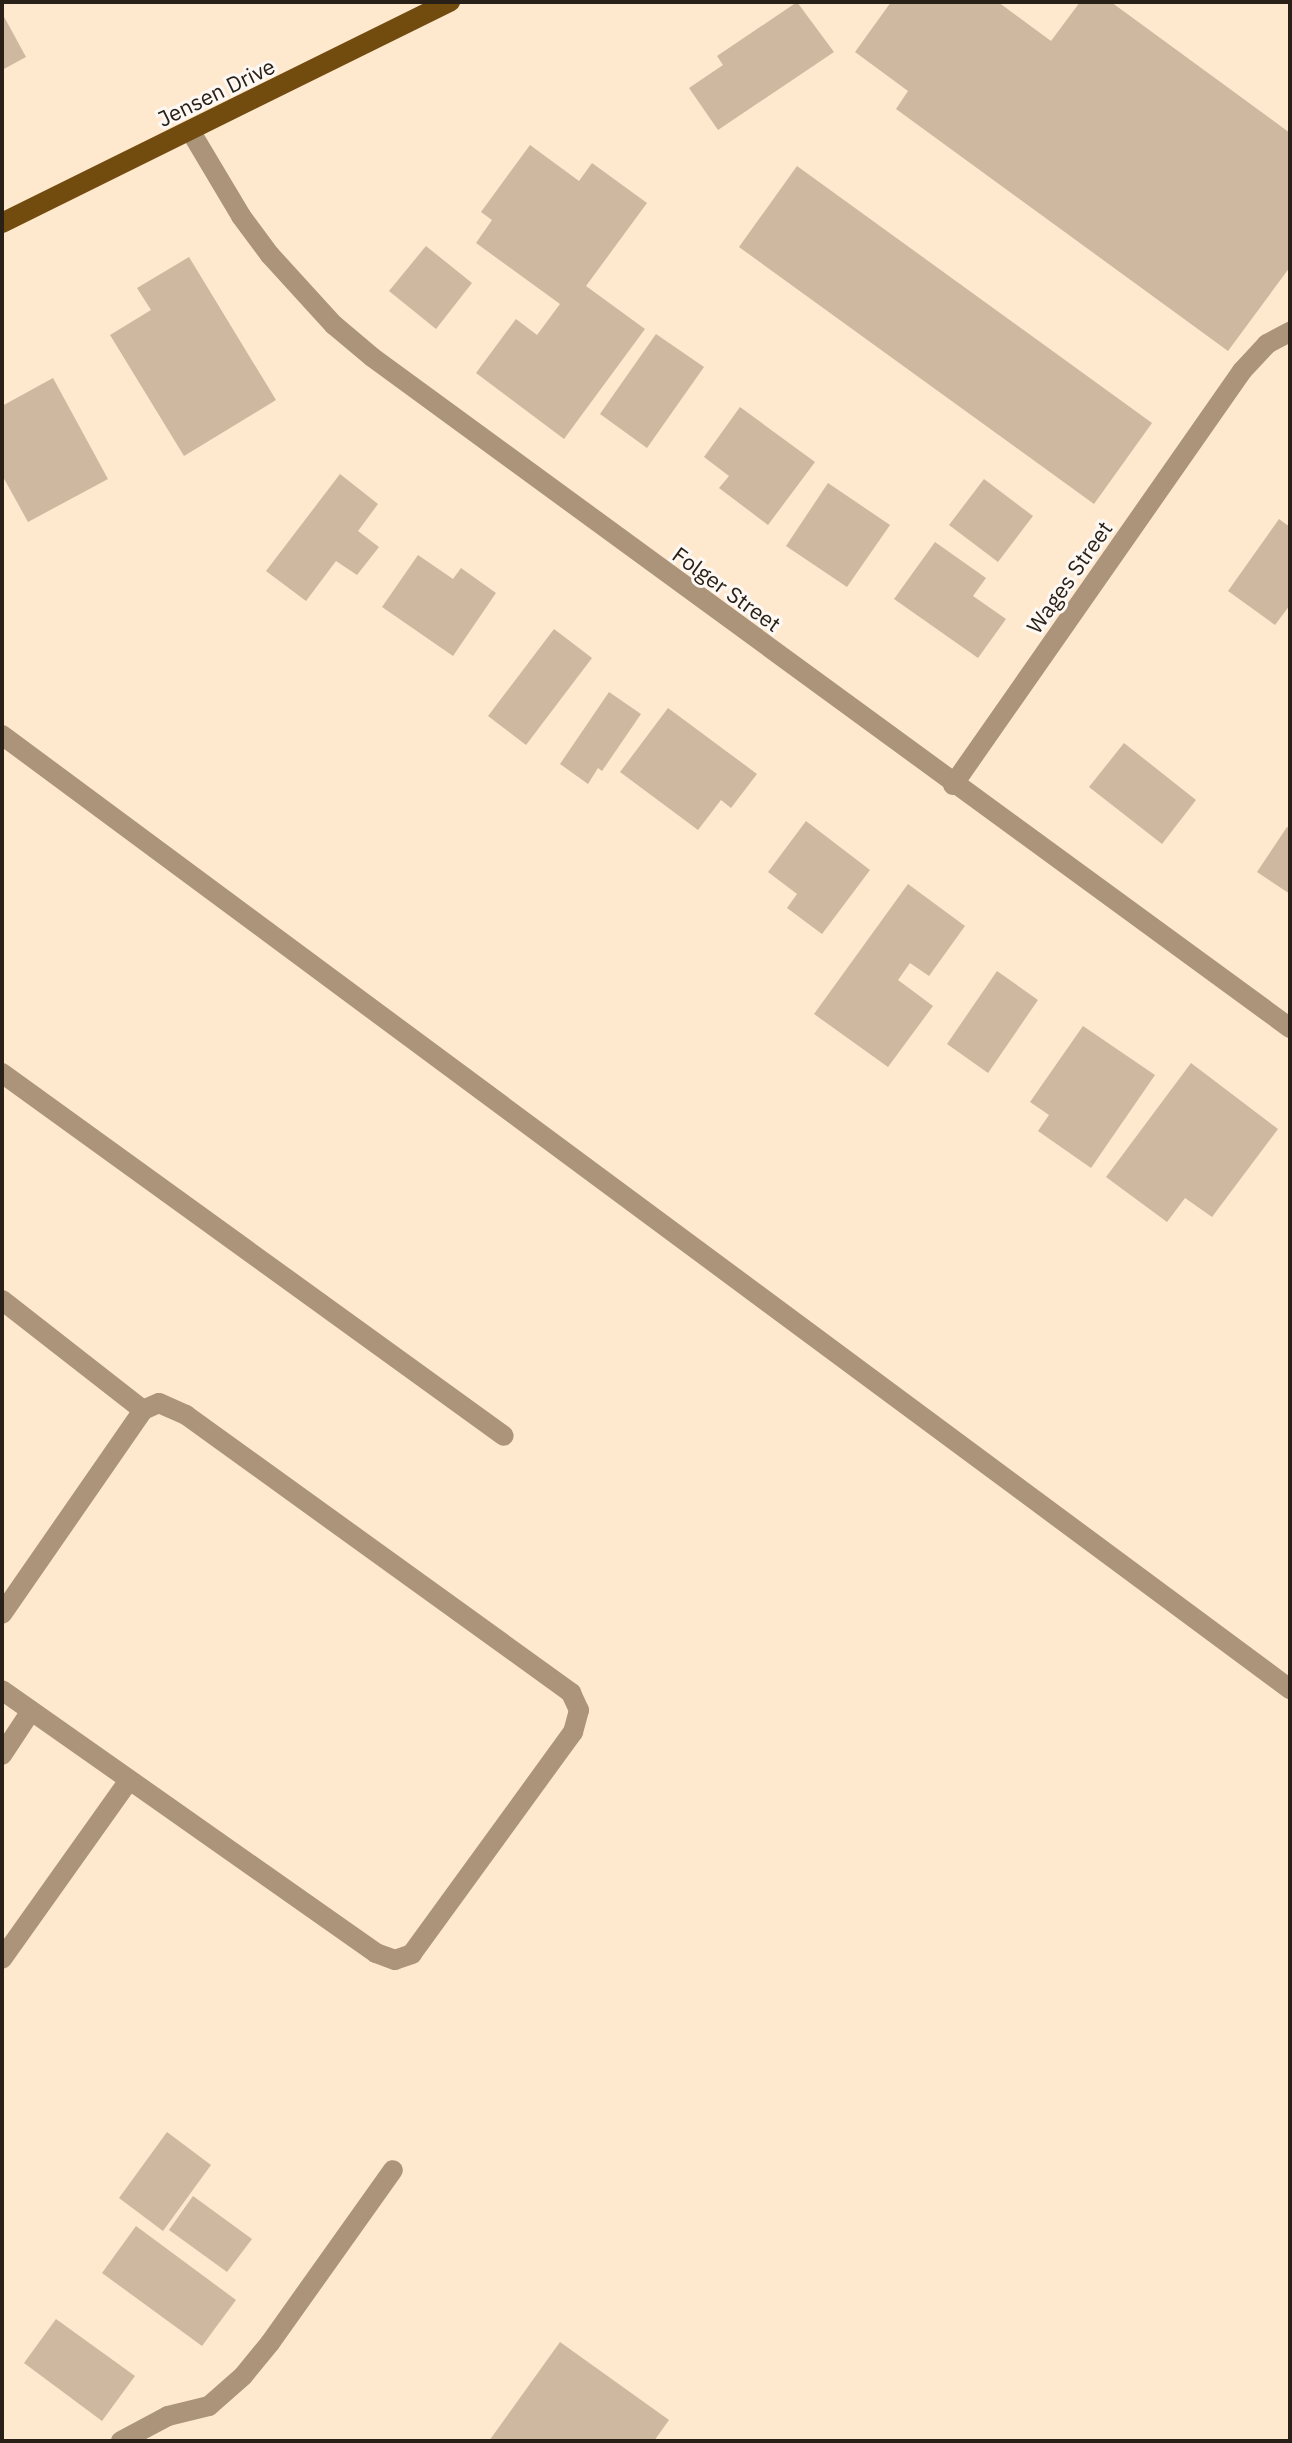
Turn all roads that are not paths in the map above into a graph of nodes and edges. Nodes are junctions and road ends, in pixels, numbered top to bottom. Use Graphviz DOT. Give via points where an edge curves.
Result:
graph roads {
  1 [pos="450,2"];
  2 [pos="191,132"];
  3 [pos="2,223"];
  4 [pos="1290,332"];
  5 [pos="2,735"];
  6 [pos="953,785"];
  7 [pos="1290,1028"];
  8 [pos="2,1073"];
  9 [pos="2,1300"];
  10 [pos="143,1410"];
  11 [pos="504,1436"];
  12 [pos="2,1614"];
  13 [pos="1290,1689"];
  14 [pos="2,1690"];
  15 [pos="31,1711"];
  16 [pos="8,1734"];
  17 [pos="2,1755"];
  18 [pos="129,1780"];
  19 [pos="2,1959"];
  20 [pos="393,2170"];
  21 [pos="121,2441"];
  1 -- 2 [label="main road, Jensen Drive"];
  2 -- 3 [label="main road, Jensen Drive"];
  2 -- 6 [label="street, Folger Street" via="263,246 334,325"];
  4 -- 6 [label="street, Wages Street" via="1267,344 1224,396"];
  5 -- 13 [label="street"];
  6 -- 7 [label="street, Folger Street"];
  8 -- 11 [label="street"];
  9 -- 10 [label="street"];
  10 -- 12 [label="street"];
  10 -- 18 [label="street" via="159,1403 186,1415 571,1693 579,1710 573,1732 412,1954 395,1960 376,1953"];
  14 -- 15 [label="street"];
  15 -- 16 [label="street"];
  15 -- 18 [label="street"];
  16 -- 17 [label="street"];
  18 -- 19 [label="street"];
  20 -- 21 [label="street" via="270,2343 234,2384 209,2406 168,2416"];
}
